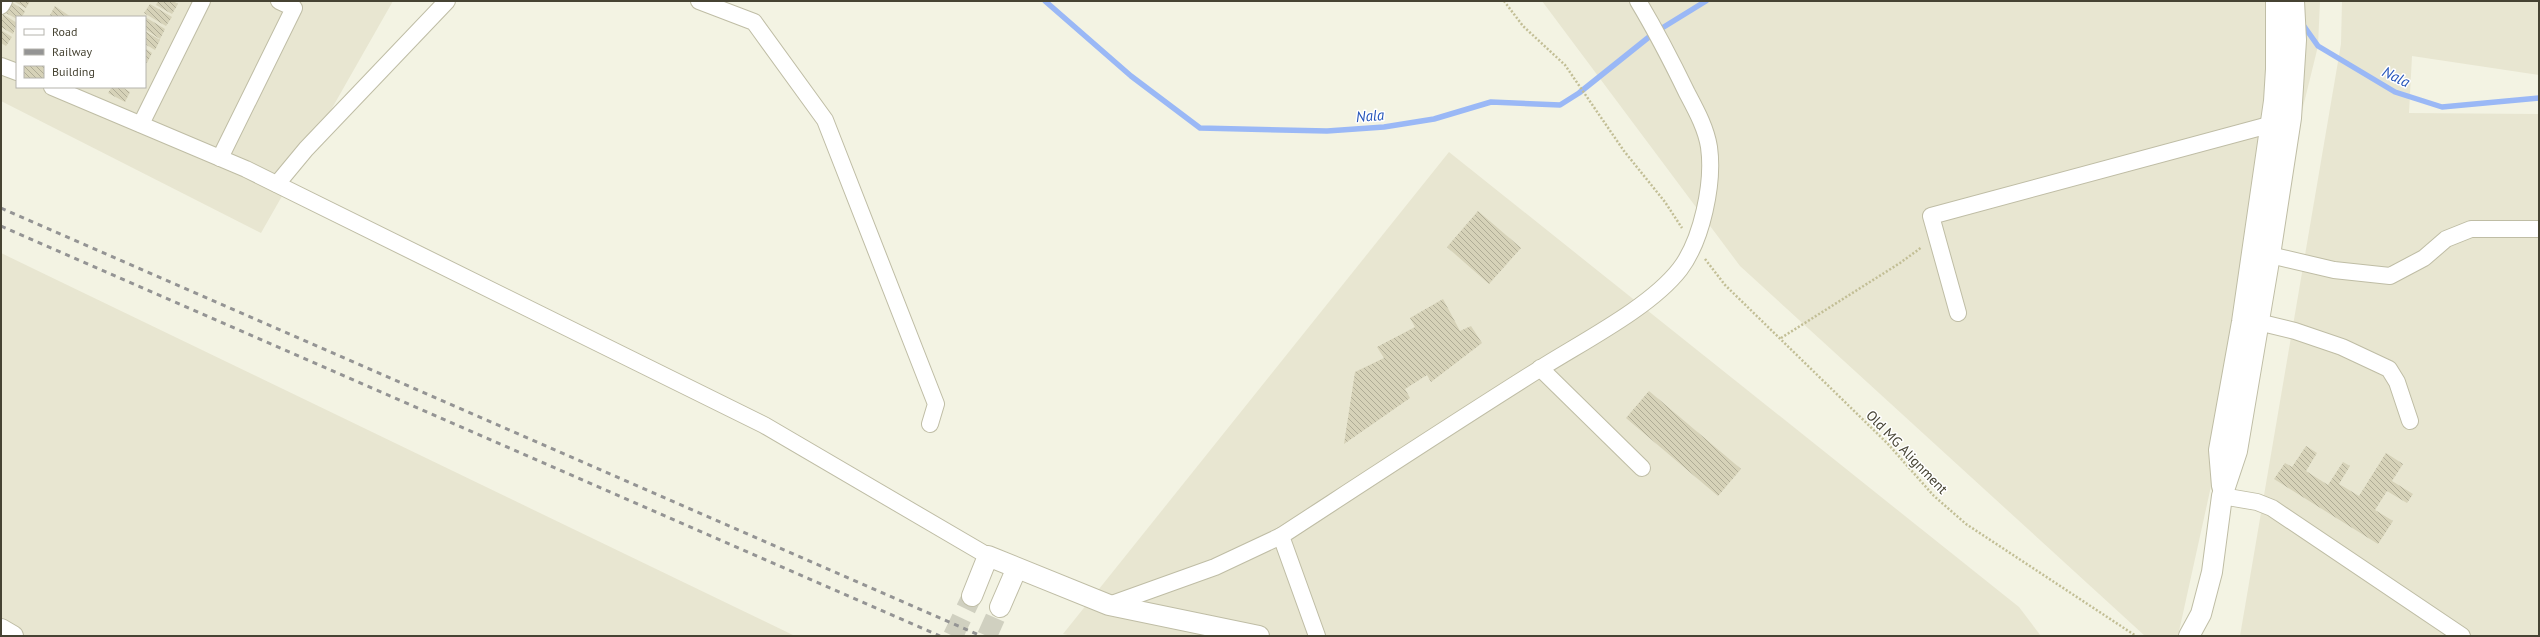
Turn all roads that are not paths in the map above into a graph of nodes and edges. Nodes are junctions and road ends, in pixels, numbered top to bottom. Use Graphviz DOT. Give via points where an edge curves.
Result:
graph roads {
  1 [pos="4,1"];
  2 [pos="202,1"];
  3 [pos="279,1"];
  4 [pos="447,1"];
  5 [pos="699,1"];
  6 [pos="1638,1"];
  7 [pos="2276,1"];
  8 [pos="2294,1"];
  9 [pos="296,5"];
  10 [pos="1,6"];
  11 [pos="2286,39"];
  12 [pos="1,66"];
  13 [pos="16,72"];
  14 [pos="54,88"];
  15 [pos="2291,118"];
  16 [pos="140,124"];
  17 [pos="2271,125"];
  18 [pos="220,158"];
  19 [pos="277,184"];
  20 [pos="2539,228"];
  21 [pos="2270,255"];
  22 [pos="1958,313"];
  23 [pos="2258,322"];
  24 [pos="1540,368"];
  25 [pos="2410,422"];
  26 [pos="930,424"];
  27 [pos="1642,468"];
  28 [pos="2222,496"];
  29 [pos="1281,536"];
  30 [pos="988,556"];
  31 [pos="1016,570"];
  32 [pos="972,596"];
  33 [pos="1109,604"];
  34 [pos="1000,607"];
  35 [pos="1,629"];
  36 [pos="13,636"];
  37 [pos="1259,636"];
  38 [pos="1317,636"];
  39 [pos="2188,636"];
  40 [pos="2462,636"];
  1 -- 10 [label="street"];
  2 -- 16 [label="street"];
  3 -- 9 [label="street"];
  4 -- 19 [label="street" via="306,149"];
  5 -- 26 [label="street" via="754,22 825,120 936,404"];
  6 -- 24 [label="street" via="1663,44 1701,121 1709,146 1709,179 1703,216 1694,246 1680,269 1659,290 1600,332"];
  7 -- 11 [label="street"];
  8 -- 11 [label="street"];
  9 -- 18 [label="street"];
  11 -- 15 [label="street"];
  11 -- 17 [label="street"];
  12 -- 13 [label="street"];
  14 -- 16 [label="street"];
  15 -- 17 [label="street"];
  15 -- 21 [label="street"];
  16 -- 18 [label="street"];
  17 -- 22 [label="street" via="1931,216"];
  17 -- 28 [label="street" via="2242,322 2219,450"];
  18 -- 19 [label="street"];
  19 -- 30 [label="street" via="764,425"];
  20 -- 21 [label="street" via="2471,229 2446,239 2424,258 2390,276 2334,270"];
  21 -- 23 [label="street"];
  23 -- 25 [label="street" via="2342,347 2389,369 2397,382"];
  23 -- 28 [label="street" via="2237,451"];
  24 -- 27 [label="street"];
  24 -- 29 [label="street"];
  28 -- 39 [label="street" via="2208,592 2201,614"];
  28 -- 40 [label="street" via="2257,502 2272,508"];
  29 -- 33 [label="street" via="1214,566"];
  29 -- 38 [label="street"];
  30 -- 31 [label="street"];
  30 -- 32 [label="street"];
  31 -- 33 [label="street"];
  31 -- 34 [label="street"];
  33 -- 37 [label="street"];
  35 -- 36 [label="street"];
}
